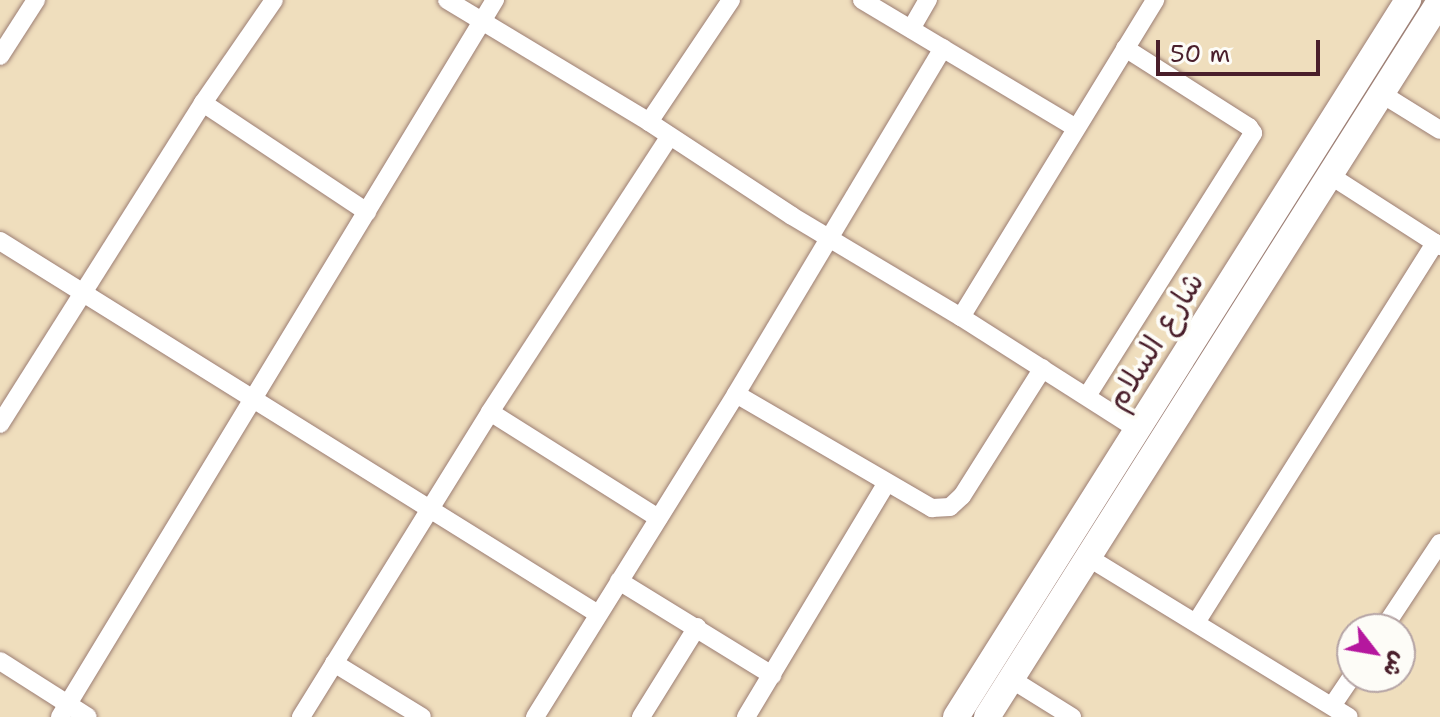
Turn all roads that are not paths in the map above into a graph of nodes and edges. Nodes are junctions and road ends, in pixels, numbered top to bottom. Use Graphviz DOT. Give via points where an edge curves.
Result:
graph roads {
  1 [pos="36,0"];
  2 [pos="274,0"];
  3 [pos="447,0"];
  4 [pos="495,0"];
  5 [pos="731,0"];
  6 [pos="862,0"];
  7 [pos="928,0"];
  8 [pos="1155,0"];
  9 [pos="1408,0"];
  10 [pos="1440,1"];
  11 [pos="482,22"];
  12 [pos="911,29"];
  13 [pos="943,48"];
  14 [pos="1125,48"];
  15 [pos="0,56"];
  16 [pos="1382,94"];
  17 [pos="203,103"];
  18 [pos="649,122"];
  19 [pos="1074,127"];
  20 [pos="1440,130"];
  21 [pos="669,137"];
  22 [pos="1331,176"];
  23 [pos="367,212"];
  24 [pos="827,239"];
  25 [pos="0,241"];
  26 [pos="1438,245"];
  27 [pos="82,291"];
  28 [pos="961,317"];
  29 [pos="1043,368"];
  30 [pos="736,394"];
  31 [pos="1087,396"];
  32 [pos="253,398"];
  33 [pos="490,412"];
  34 [pos="0,424"];
  35 [pos="1137,429"];
  36 [pos="886,484"];
  37 [pos="428,510"];
  38 [pos="658,518"];
  39 [pos="1440,543"];
  40 [pos="1086,556"];
  41 [pos="619,581"];
  42 [pos="1394,613"];
  43 [pos="598,614"];
  44 [pos="1197,621"];
  45 [pos="697,627"];
  46 [pos="0,661"];
  47 [pos="334,663"];
  48 [pos="772,675"];
  49 [pos="1011,679"];
  50 [pos="1341,693"];
  51 [pos="1332,706"];
  52 [pos="64,710"];
  53 [pos="88,717"];
  54 [pos="301,717"];
  55 [pos="422,717"];
  56 [pos="535,717"];
  57 [pos="641,717"];
  58 [pos="746,717"];
  59 [pos="956,717"];
  60 [pos="987,717"];
  61 [pos="1072,717"];
  62 [pos="1349,717"];
  1 -- 15 [label="street"];
  2 -- 17 [label="street"];
  3 -- 11 [label="street"];
  4 -- 11 [label="street"];
  5 -- 18 [label="street"];
  6 -- 12 [label="street"];
  7 -- 12 [label="street"];
  8 -- 14 [label="street"];
  9 -- 35 [label="main road, شارع السلام"];
  10 -- 16 [label="main road, شارع السلام"];
  11 -- 18 [label="street"];
  11 -- 23 [label="street"];
  12 -- 13 [label="street"];
  13 -- 19 [label="street"];
  13 -- 24 [label="street"];
  14 -- 19 [label="street"];
  14 -- 31 [label="street" via="1253,133"];
  16 -- 20 [label="street"];
  16 -- 22 [label="main road, شارع السلام"];
  17 -- 23 [label="street"];
  17 -- 27 [label="street"];
  18 -- 21 [label="street"];
  19 -- 28 [label="street"];
  21 -- 24 [label="street"];
  21 -- 33 [label="street"];
  22 -- 26 [label="street"];
  22 -- 40 [label="main road, شارع السلام"];
  23 -- 32 [label="street"];
  24 -- 28 [label="street"];
  24 -- 30 [label="street"];
  25 -- 27 [label="street"];
  26 -- 44 [label="street"];
  27 -- 32 [label="street"];
  27 -- 34 [label="street"];
  28 -- 29 [label="street"];
  29 -- 31 [label="street"];
  29 -- 36 [label="street" via="950,507 932,508"];
  30 -- 36 [label="street"];
  30 -- 38 [label="street"];
  31 -- 35 [label="street"];
  32 -- 37 [label="street"];
  32 -- 52 [label="street"];
  33 -- 37 [label="street"];
  33 -- 38 [label="street"];
  35 -- 59 [label="main road, شارع السلام"];
  36 -- 48 [label="street"];
  37 -- 43 [label="street"];
  37 -- 47 [label="street"];
  38 -- 41 [label="street"];
  39 -- 42 [label="street"];
  40 -- 44 [label="street"];
  40 -- 49 [label="main road, شارع السلام"];
  41 -- 43 [label="street"];
  41 -- 45 [label="street"];
  43 -- 56 [label="street"];
  44 -- 51 [label="street"];
  45 -- 48 [label="street"];
  45 -- 57 [label="street"];
  46 -- 52 [label="street"];
  47 -- 54 [label="street"];
  47 -- 55 [label="street"];
  48 -- 58 [label="street"];
  49 -- 60 [label="main road, شارع السلام"];
  49 -- 61 [label="street"];
  50 -- 51 [label="street"];
  51 -- 62 [label="street"];
  52 -- 53 [label="street"];
}
